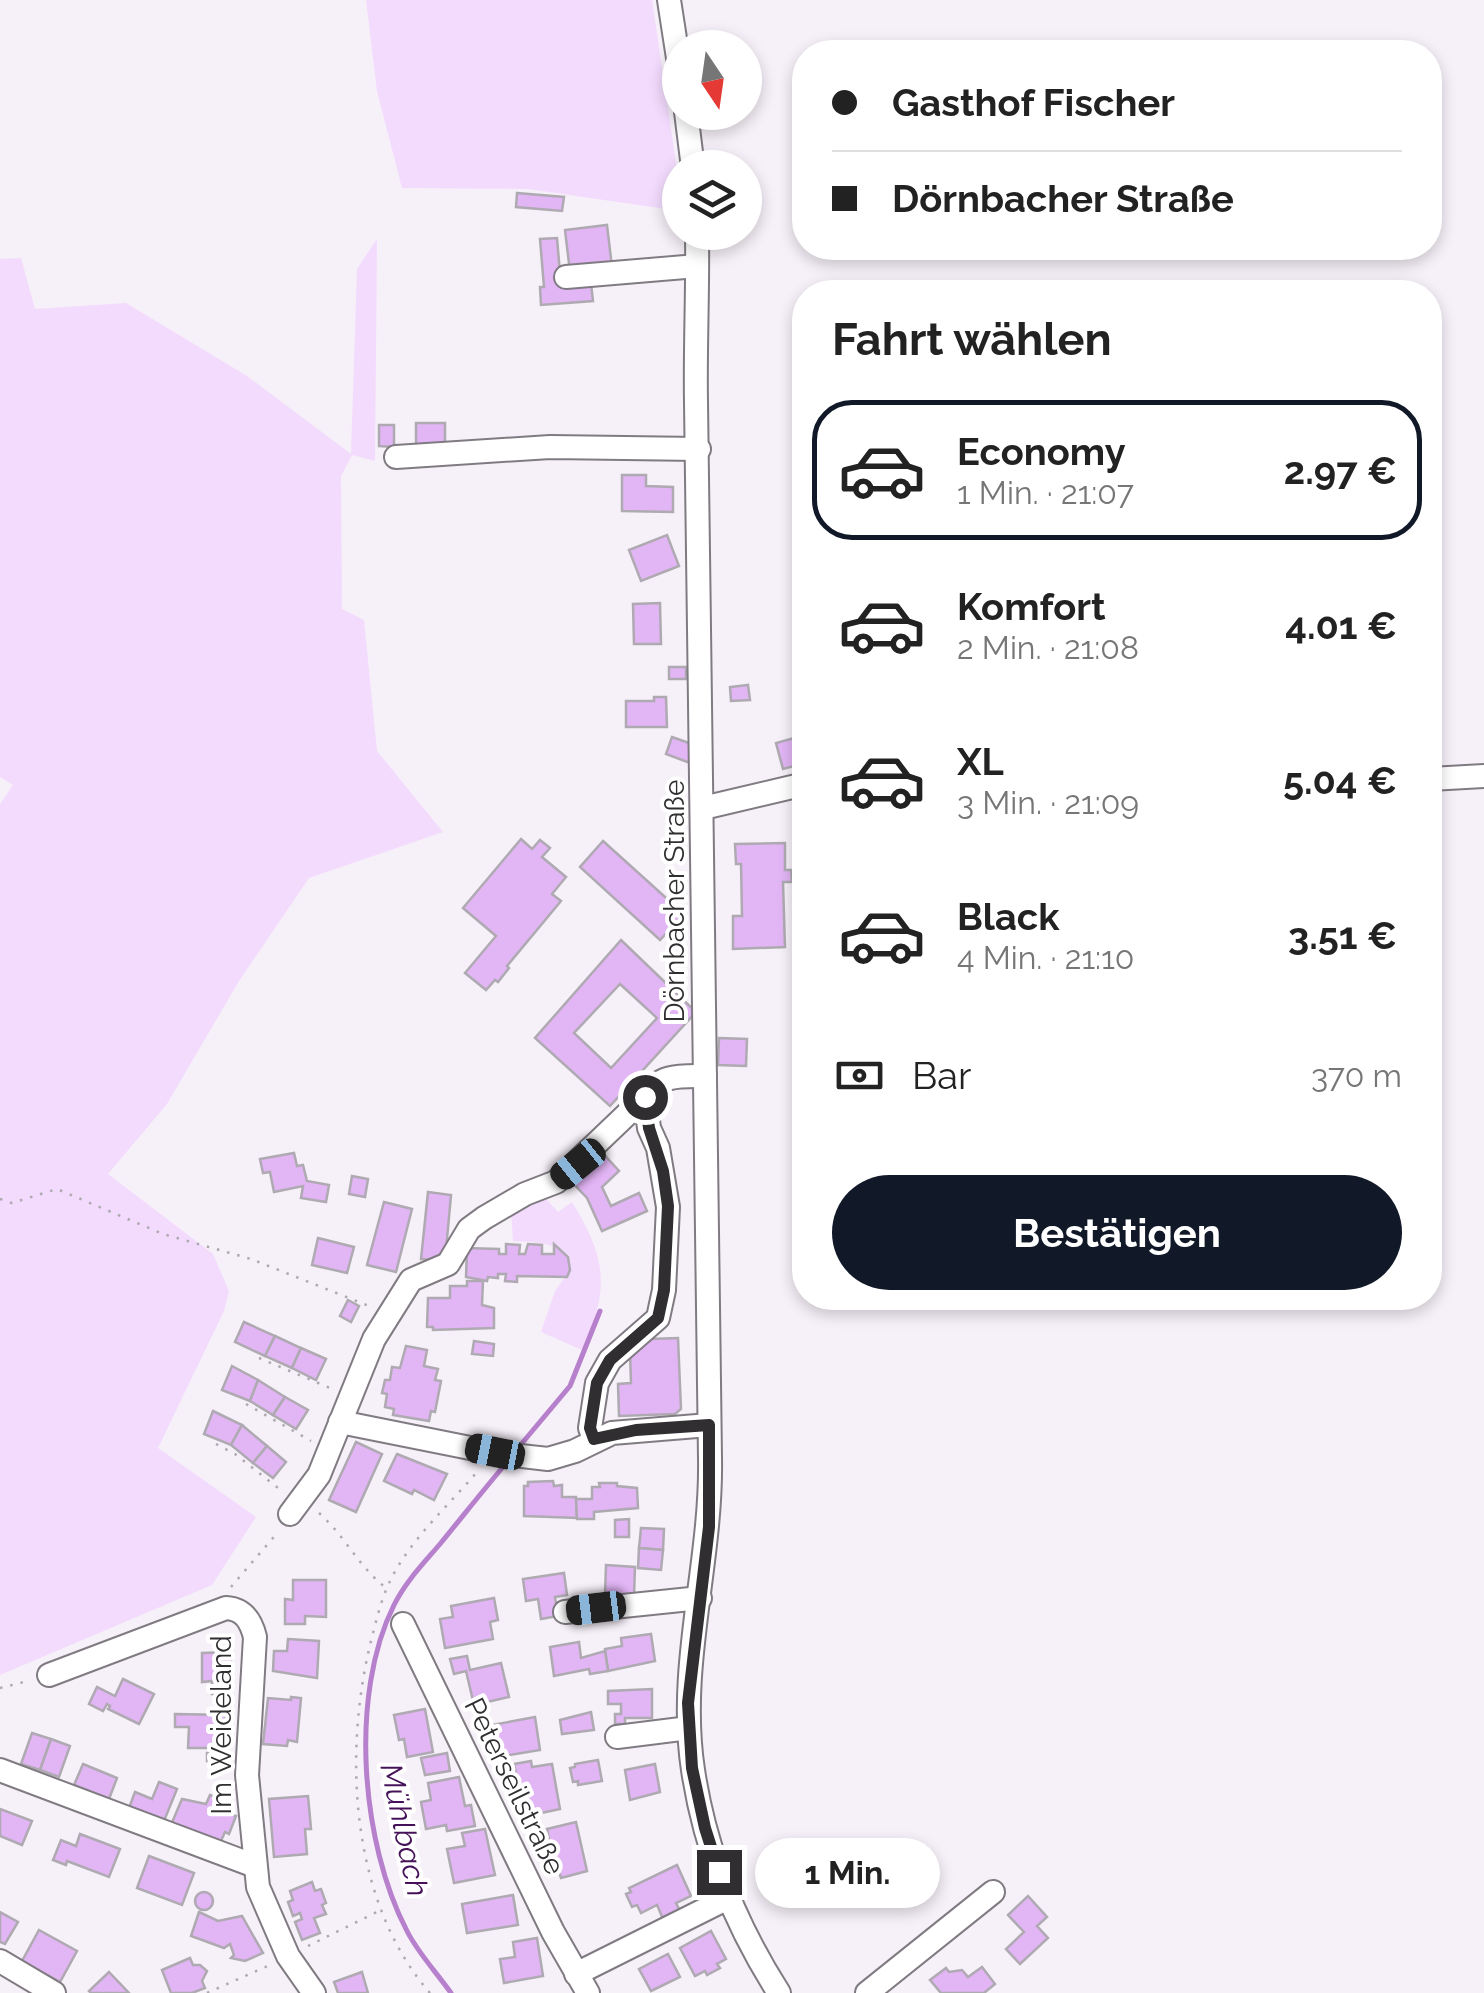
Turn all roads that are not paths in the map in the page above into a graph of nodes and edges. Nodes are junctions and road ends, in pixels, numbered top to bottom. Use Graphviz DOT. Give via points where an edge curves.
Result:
graph roads {
  1 [pos="669,0"];
  2 [pos="674,30"];
  3 [pos="697,250"];
  4 [pos="697,266"];
  5 [pos="566,276"];
  6 [pos="699,450"];
  7 [pos="396,456"];
  8 [pos="1484,776"];
  9 [pos="1442,779"];
  10 [pos="792,787"];
  11 [pos="703,808"];
  12 [pos="705,1076"];
  13 [pos="645,1097"];
  14 [pos="340,1422"];
  15 [pos="709,1425"];
  16 [pos="594,1439"];
  17 [pos="297,1506"];
  18 [pos="700,1598"];
  19 [pos="565,1612"];
  20 [pos="404,1624"];
  21 [pos="49,1675"];
  22 [pos="688,1728"];
  23 [pos="616,1737"];
  24 [pos="0,1770"];
  25 [pos="255,1866"];
  26 [pos="993,1892"];
  27 [pos="728,1898"];
  28 [pos="0,1961"];
  29 [pos="582,1984"];
  30 [pos="54,1993"];
  31 [pos="314,1993"];
  32 [pos="779,1993"];
  33 [pos="868,1993"];
  1 -- 2 [label="street"];
  3 -- 4 [label="street, Dörnbacher Straße"];
  4 -- 5 [label="street"];
  4 -- 6 [label="street, Dörnbacher Straße"];
  6 -- 7 [label="street" via="550,447"];
  6 -- 11 [label="street, Dörnbacher Straße"];
  8 -- 9 [label="street"];
  10 -- 11 [label="street"];
  11 -- 12 [label="street, Dörnbacher Straße"];
  12 -- 13 [label="street" via="666,1078"];
  12 -- 15 [label="street, Dörnbacher Straße"];
  13 -- 14 [label="street" via="556,1182 509,1202 470,1229 448,1264 411,1280 374,1339"];
  13 -- 16 [label="street" via="668,1206 664,1290 658,1318 610,1360 597,1383"];
  14 -- 16 [label="street" via="526,1458 565,1455"];
  14 -- 17 [label="street"];
  15 -- 16 [label="street"];
  15 -- 18 [label="street, Dörnbacher Straße" via="709,1527"];
  18 -- 19 [label="street"];
  18 -- 22 [label="street, Dörnbacher Straße"];
  20 -- 29 [label="street, Peterseilstraße"];
  21 -- 25 [label="street, Im Weideland" via="226,1608 243,1613 255,1637 247,1776"];
  22 -- 23 [label="street"];
  22 -- 27 [label="street, Dörnbacher Straße" via="700,1808"];
  24 -- 25 [label="street, Im Weideland"];
  25 -- 31 [label="street, Im Weideland" via="268,1918"];
  26 -- 33 [label="street"];
  27 -- 29 [label="street, Peterseilstraße"];
  27 -- 32 [label="street, Dörnbacher Straße"];
  28 -- 30 [label="street"];
}
